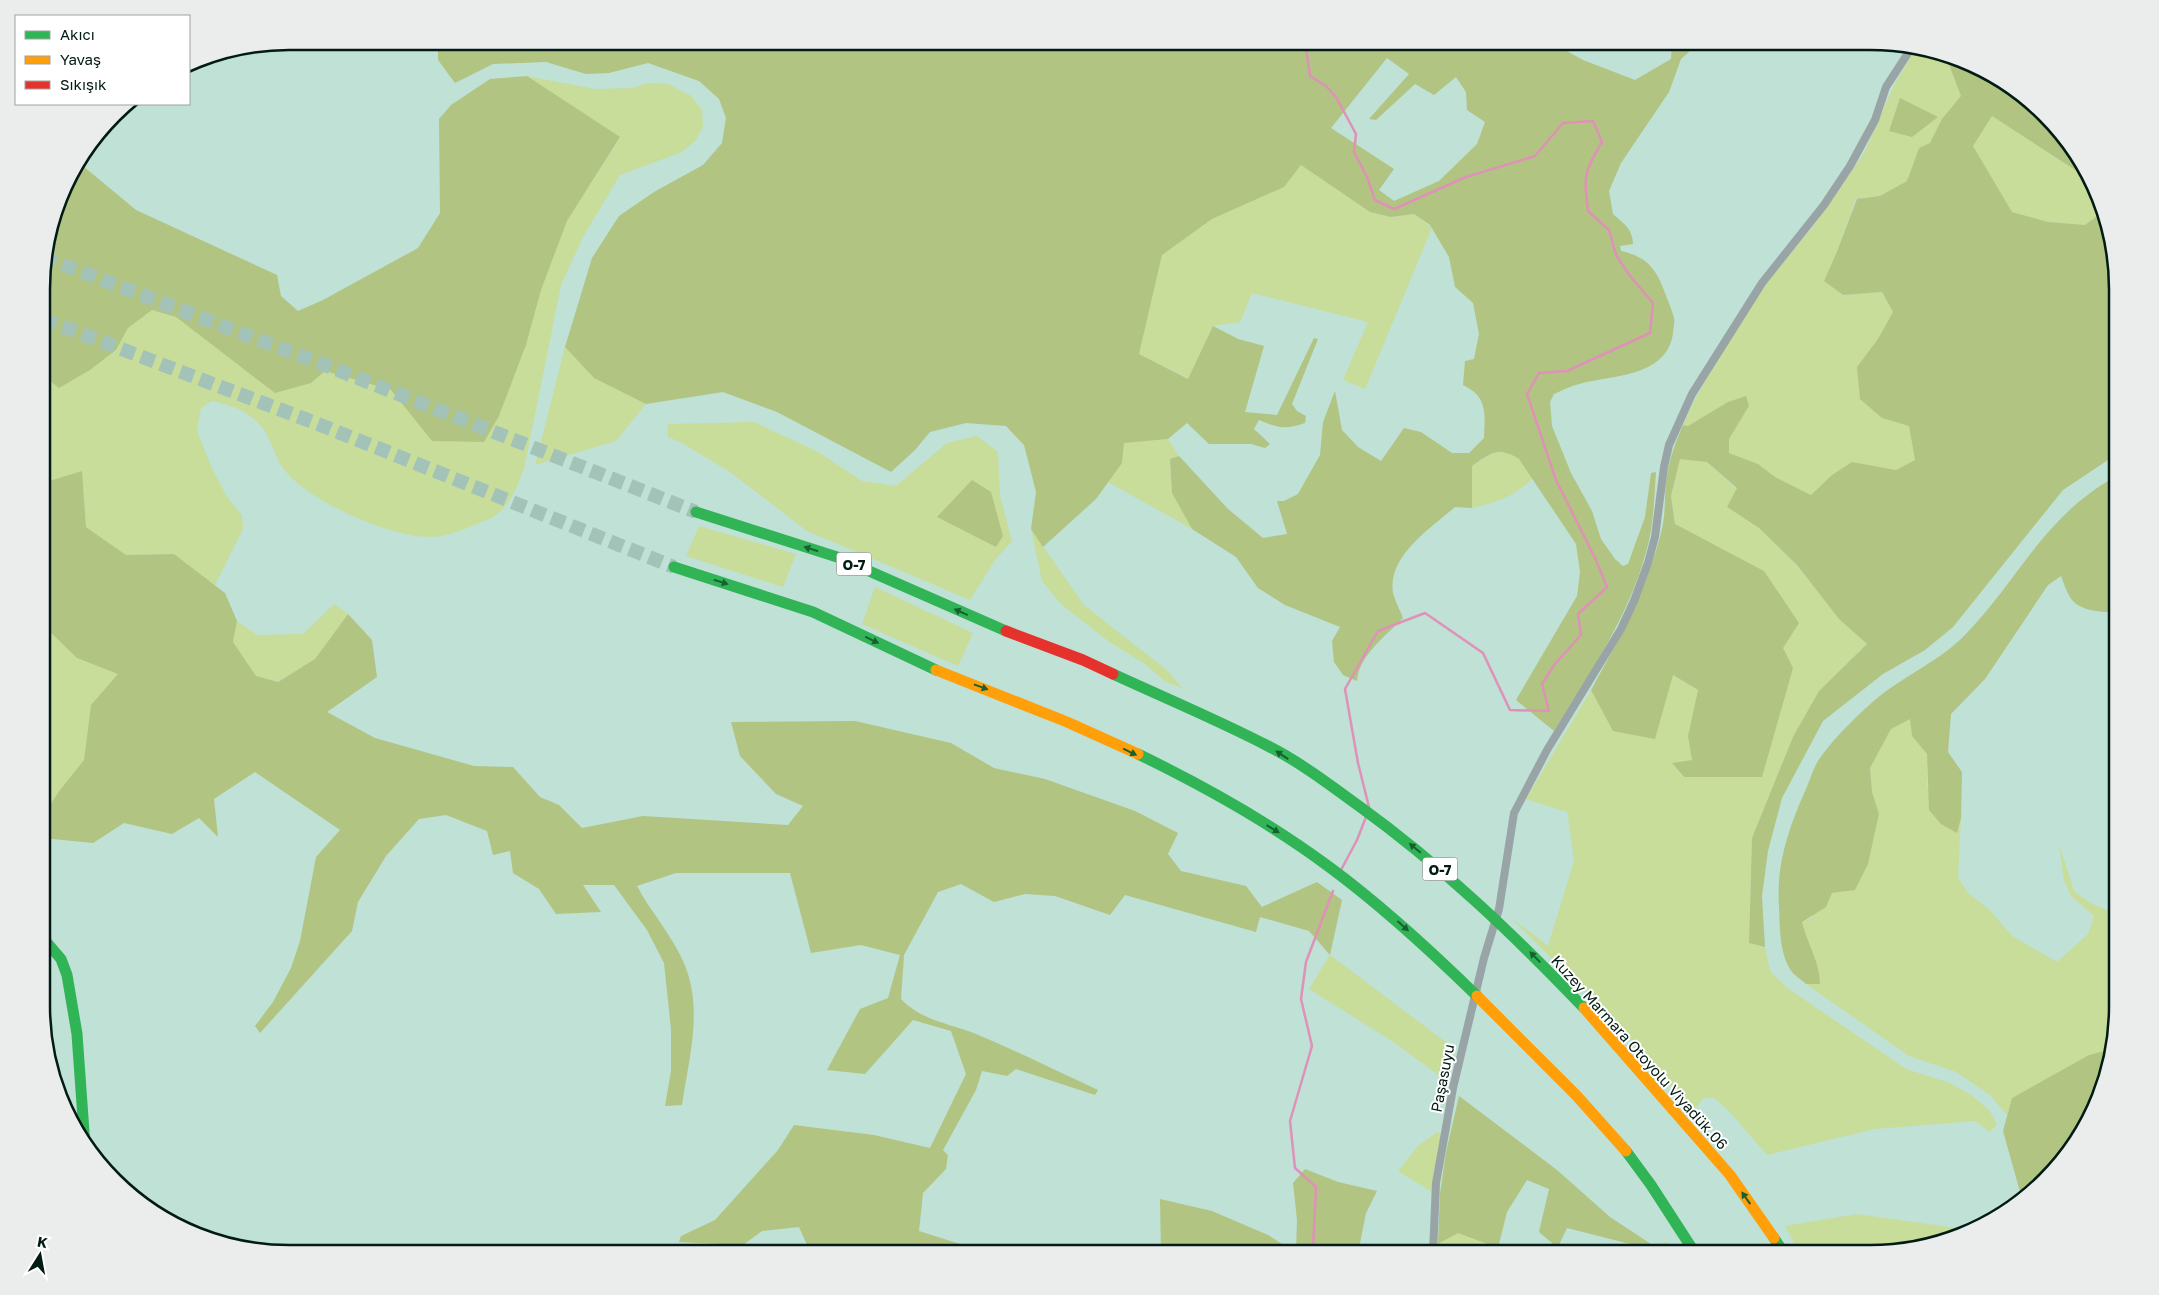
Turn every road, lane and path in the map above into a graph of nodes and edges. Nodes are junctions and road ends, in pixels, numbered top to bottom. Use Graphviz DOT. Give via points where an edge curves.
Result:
graph roads {
  1 [pos="1908,53"];
  2 [pos="696,512"];
  3 [pos="674,567"];
  4 [pos="50,946"];
  5 [pos="84,1129"];
  6 [pos="1433,1245"];
  7 [pos="1689,1245"];
  8 [pos="1779,1245"];
  1 -- 6 [label="street, Paşasuyu" via="1886,87 1873,126 1850,166 1762,283 1702,378 1677,425 1664,467 1655,536 1634,601 1514,813 1499,909 1464,1035 1436,1183"];
  8 -- 2 [label="main road, Kuzey Marmara Otoyolu Viyadük.06 / O-7, one-way, bridge" via="1730,1175 1603,1028 1524,945 1399,834 1330,786 1269,746 1083,660 1006,631 837,557"];
  3 -- 7 [label="main road, one-way, bridge" via="814,612 936,670 1075,725 1202,788 1276,830 1340,873 1399,922 1536,1052 1635,1163"];
  4 -- 5 [label="main road" via="61,959 67,975 80,1070"];
}
